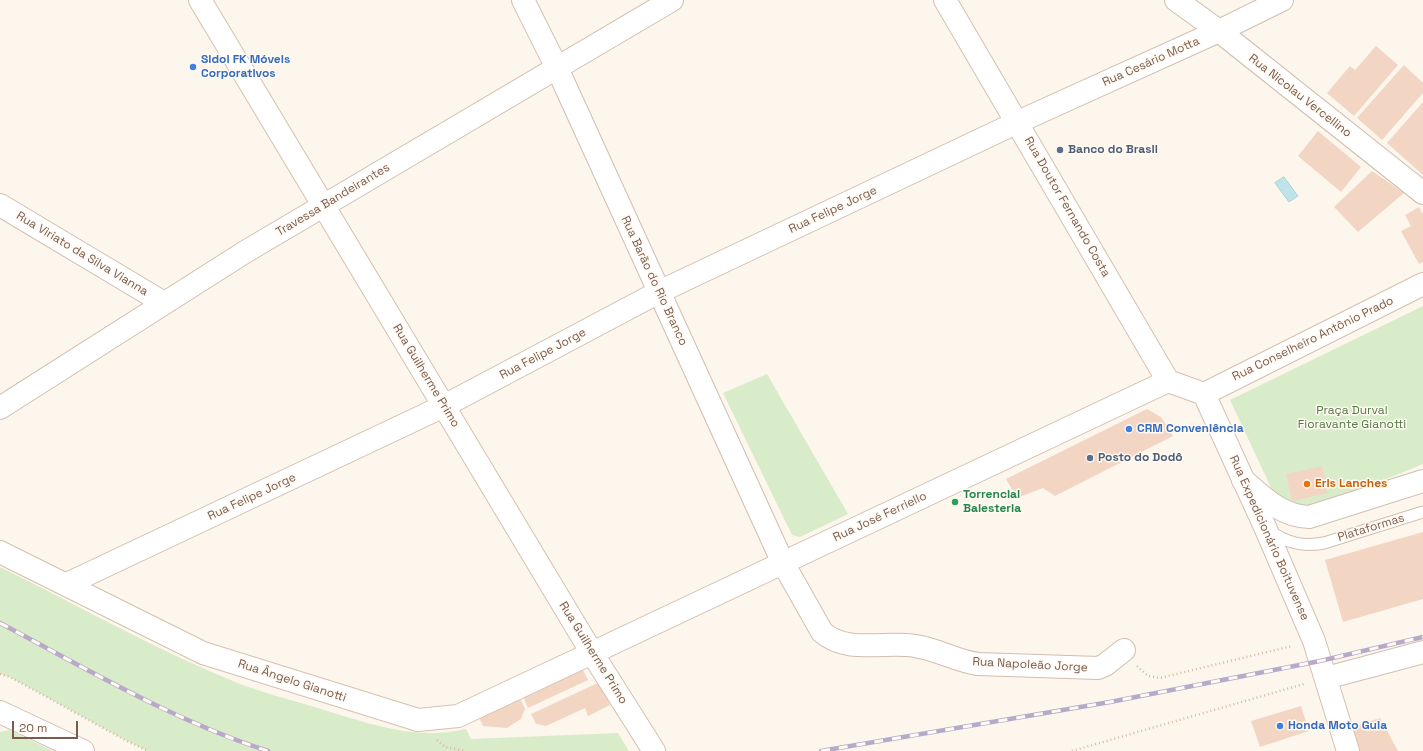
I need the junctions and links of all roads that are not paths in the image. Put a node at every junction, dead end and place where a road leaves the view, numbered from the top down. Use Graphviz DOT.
graph roads {
  1 [pos="200,0"];
  2 [pos="523,0"];
  3 [pos="672,0"];
  4 [pos="945,0"];
  5 [pos="1176,0"];
  6 [pos="1282,0"];
  7 [pos="1219,31"];
  8 [pos="557,68"];
  9 [pos="1018,122"];
  10 [pos="1423,193"];
  11 [pos="0,205"];
  12 [pos="323,206"];
  13 [pos="1423,284"];
  14 [pos="659,292"];
  15 [pos="164,303"];
  16 [pos="1168,381"];
  17 [pos="1204,394"];
  18 [pos="444,406"];
  19 [pos="0,408"];
  20 [pos="1243,480"];
  21 [pos="1423,482"];
  22 [pos="1423,512"];
  23 [pos="1265,527"];
  24 [pos="0,552"];
  25 [pos="783,563"];
  26 [pos="67,584"];
  27 [pos="1124,650"];
  28 [pos="1423,652"];
  29 [pos="592,653"];
  30 [pos="1323,670"];
  31 [pos="0,712"];
  32 [pos="83,751"];
  33 [pos="654,751"];
  34 [pos="1348,751"];
  1 -- 12 [label="street, Rua Guilherme Primo"];
  2 -- 8 [label="street, Rua Barão do Rio Branco"];
  3 -- 8 [label="street, Travessa Bandeirantes"];
  4 -- 9 [label="street, Rua Doutor Fernando Costa"];
  5 -- 7 [label="street, Rua Nicolau Vercellino"];
  6 -- 7 [label="street, Rua Cesário Motta"];
  7 -- 9 [label="street, Rua Cesário Motta"];
  7 -- 10 [label="street, Rua Nicolau Vercellino"];
  8 -- 12 [label="street, Travessa Bandeirantes"];
  8 -- 14 [label="street, Rua Barão do Rio Branco"];
  9 -- 14 [label="street, Rua Felipe Jorge"];
  9 -- 16 [label="street, Rua Doutor Fernando Costa"];
  11 -- 15 [label="street, Rua Viriato da Silva Vianna"];
  12 -- 15 [label="street, Travessa Bandeirantes"];
  12 -- 18 [label="street, Rua Guilherme Primo"];
  13 -- 17 [label="street, Rua Conselheiro Antônio Prado"];
  14 -- 18 [label="street, Rua Felipe Jorge"];
  14 -- 25 [label="street, Rua Barão do Rio Branco"];
  15 -- 19 [label="street, Travessa Bandeirantes"];
  16 -- 17 [label="street"];
  16 -- 25 [label="street, Rua José Ferriello"];
  17 -- 20 [label="street, Rua Expedicionário Boituvense"];
  18 -- 26 [label="street, Rua Felipe Jorge"];
  18 -- 29 [label="street, Rua Guilherme Primo"];
  20 -- 21 [label="street"];
  20 -- 23 [label="street, Rua Expedicionário Boituvense"];
  22 -- 23 [label="lane, Plataformas"];
  23 -- 30 [label="street, Rua Expedicionário Boituvense"];
  24 -- 26 [label="street, Rua Ângelo Gianotti"];
  25 -- 27 [label="street, Rua Napoleão Jorge"];
  25 -- 29 [label="street, Rua José Ferriello"];
  26 -- 29 [label="street, Rua Ângelo Gianotti"];
  28 -- 30 [label="street"];
  29 -- 33 [label="street, Rua Guilherme Primo"];
  30 -- 34 [label="street, Rua Expedicionário Boituvense"];
  31 -- 32 [label="street"];
}
